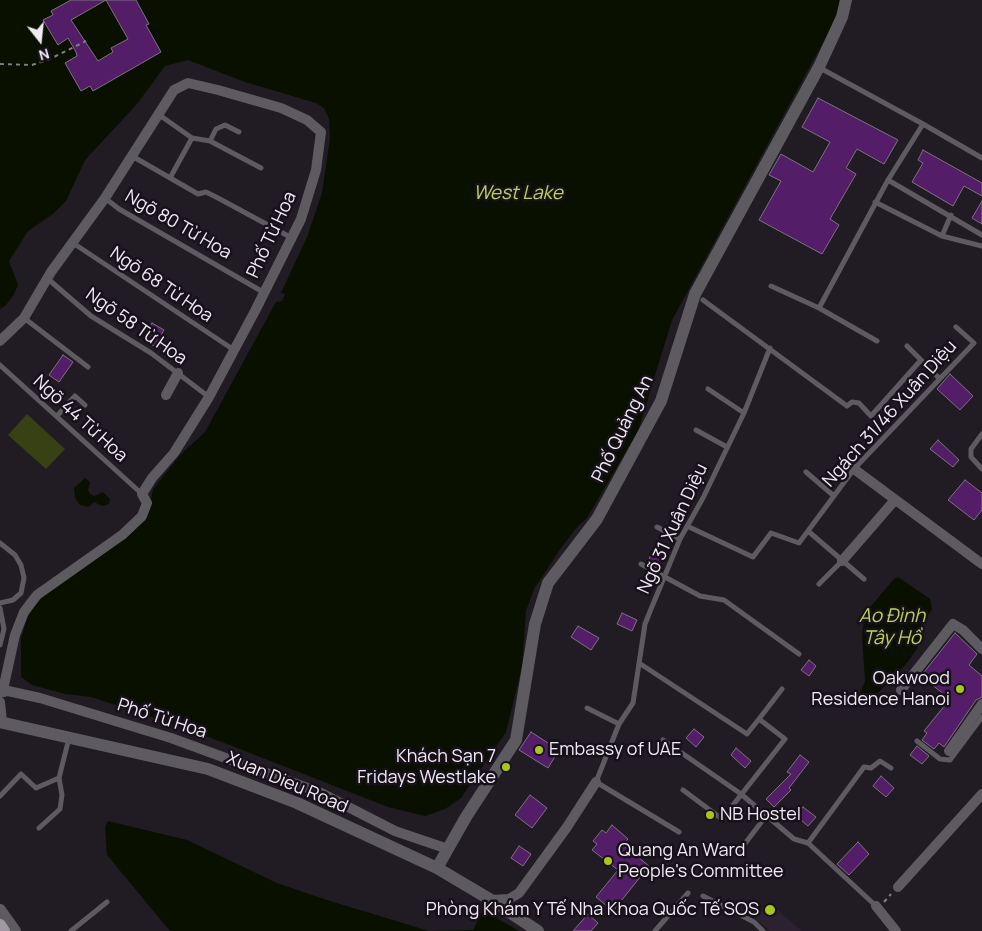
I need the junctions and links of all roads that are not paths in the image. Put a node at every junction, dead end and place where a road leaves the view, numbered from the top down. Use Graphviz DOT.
graph roads {
  1 [pos="846,0"];
  2 [pos="818,67"];
  3 [pos="158,114"];
  4 [pos="922,124"];
  5 [pos="239,132"];
  6 [pos="192,138"];
  7 [pos="210,141"];
  8 [pos="132,156"];
  9 [pos="982,158"];
  10 [pos="260,168"];
  11 [pos="170,178"];
  12 [pos="888,180"];
  13 [pos="105,198"];
  14 [pos="876,202"];
  15 [pos="952,215"];
  16 [pos="982,235"];
  17 [pos="942,236"];
  18 [pos="292,238"];
  19 [pos="73,243"];
  20 [pos="982,246"];
  21 [pos="48,279"];
  22 [pos="771,286"];
  23 [pos="263,292"];
  24 [pos="703,300"];
  25 [pos="819,308"];
  26 [pos="24,318"];
  27 [pos="956,327"];
  28 [pos="0,340"];
  29 [pos="877,341"];
  30 [pos="906,346"];
  31 [pos="770,348"];
  32 [pos="234,350"];
  33 [pos="921,360"];
  34 [pos="0,365"];
  35 [pos="88,367"];
  36 [pos="178,373"];
  37 [pos="939,378"];
  38 [pos="708,389"];
  39 [pos="166,396"];
  40 [pos="209,397"];
  41 [pos="85,405"];
  42 [pos="744,413"];
  43 [pos="57,416"];
  44 [pos="696,430"];
  45 [pos="982,434"];
  46 [pos="726,447"];
  47 [pos="854,469"];
  48 [pos="982,469"];
  49 [pos="806,472"];
  50 [pos="142,494"];
  51 [pos="834,496"];
  52 [pos="894,500"];
  53 [pos="688,526"];
  54 [pos="657,527"];
  55 [pos="808,531"];
  56 [pos="680,539"];
  57 [pos="0,543"];
  58 [pos="842,560"];
  59 [pos="641,564"];
  60 [pos="982,564"];
  61 [pos="665,577"];
  62 [pos="864,579"];
  63 [pos="819,584"];
  64 [pos="0,604"];
  65 [pos="0,608"];
  66 [pos="0,645"];
  67 [pos="982,649"];
  68 [pos="799,654"];
  69 [pos="639,663"];
  70 [pos="782,688"];
  71 [pos="901,690"];
  72 [pos="0,691"];
  73 [pos="0,702"];
  74 [pos="982,704"];
  75 [pos="587,708"];
  76 [pos="982,717"];
  77 [pos="759,719"];
  78 [pos="1,722"];
  79 [pos="619,724"];
  80 [pos="69,737"];
  81 [pos="663,740"];
  82 [pos="917,741"];
  83 [pos="949,751"];
  84 [pos="891,768"];
  85 [pos="59,778"];
  86 [pos="596,782"];
  87 [pos="683,790"];
  88 [pos="741,794"];
  89 [pos="982,794"];
  90 [pos="0,796"];
  91 [pos="766,816"];
  92 [pos="39,828"];
  93 [pos="678,832"];
  94 [pos="808,843"];
  95 [pos="448,849"];
  96 [pos="737,854"];
  97 [pos="437,868"];
  98 [pos="898,887"];
  99 [pos="688,893"];
  100 [pos="703,896"];
  101 [pos="491,900"];
  102 [pos="107,902"];
  103 [pos="877,907"];
  104 [pos="0,910"];
  105 [pos="0,925"];
  106 [pos="4,931"];
  107 [pos="15,931"];
  108 [pos="72,931"];
  109 [pos="538,931"];
  110 [pos="656,931"];
  111 [pos="763,931"];
  112 [pos="896,931"];
  1 -- 2 [label="street, Phố Quảng An"];
  2 -- 4 [label="lane"];
  2 -- 95 [label="street, Phố Quảng An"];
  3 -- 6 [label="lane"];
  3 -- 8 [label="street, Phố Từ Hoa"];
  3 -- 18 [label="street, Phố Từ Hoa"];
  4 -- 9 [label="lane"];
  4 -- 12 [label="lane"];
  5 -- 7 [label="lane"];
  6 -- 7 [label="lane"];
  6 -- 11 [label="lane"];
  7 -- 10 [label="lane"];
  8 -- 11 [label="lane"];
  8 -- 13 [label="street, Phố Từ Hoa"];
  11 -- 18 [label="lane"];
  12 -- 14 [label="lane"];
  12 -- 15 [label="lane"];
  13 -- 19 [label="street, Phố Từ Hoa"];
  13 -- 23 [label="lane, Ngõ 80 Từ Hoa"];
  14 -- 17 [label="lane"];
  14 -- 25 [label="lane"];
  15 -- 16 [label="lane"];
  15 -- 17 [label="lane"];
  17 -- 20 [label="lane"];
  18 -- 23 [label="street, Phố Từ Hoa"];
  19 -- 21 [label="street, Phố Từ Hoa"];
  19 -- 32 [label="lane, Ngõ 68 Từ Hoa"];
  21 -- 26 [label="street, Phố Từ Hoa"];
  21 -- 36 [label="lane, Ngõ 58 Từ Hoa"];
  22 -- 25 [label="lane"];
  23 -- 32 [label="street, Phố Từ Hoa"];
  24 -- 31 [label="lane"];
  25 -- 29 [label="lane"];
  26 -- 28 [label="street, Phố Từ Hoa"];
  26 -- 35 [label="lane"];
  27 -- 37 [label="lane, Ngách 31/46 Xuân Diệu"];
  30 -- 33 [label="lane"];
  31 -- 33 [label="lane"];
  31 -- 42 [label="lane, Ngõ 31 Xuân Diệu"];
  32 -- 40 [label="street, Phố Từ Hoa"];
  33 -- 37 [label="lane"];
  34 -- 43 [label="lane, Ngõ 44 Từ Hoa"];
  36 -- 39 [label="street"];
  36 -- 40 [label="lane, Ngõ 58 Từ Hoa"];
  37 -- 47 [label="lane, Ngách 31/46 Xuân Diệu"];
  38 -- 42 [label="lane"];
  40 -- 50 [label="street, Phố Từ Hoa"];
  41 -- 43 [label="lane"];
  42 -- 46 [label="lane, Ngõ 31 Xuân Diệu"];
  43 -- 50 [label="lane, Ngõ 44 Từ Hoa"];
  44 -- 46 [label="lane"];
  45 -- 48 [label="lane"];
  46 -- 53 [label="lane, Ngõ 31 Xuân Diệu"];
  47 -- 51 [label="lane, Ngách 31/46 Xuân Diệu"];
  47 -- 52 [label="street"];
  49 -- 51 [label="lane"];
  50 -- 72 [label="street, Phố Từ Hoa"];
  51 -- 55 [label="lane, Ngách 31/46 Xuân Diệu"];
  52 -- 58 [label="street"];
  52 -- 60 [label="street"];
  53 -- 55 [label="lane, Ngách 31/46 Xuân Diệu"];
  53 -- 56 [label="lane, Ngõ 31 Xuân Diệu"];
  54 -- 56 [label="lane"];
  55 -- 58 [label="lane"];
  56 -- 61 [label="lane, Ngõ 31 Xuân Diệu"];
  57 -- 64 [label="lane"];
  58 -- 62 [label="lane"];
  58 -- 63 [label="lane"];
  59 -- 61 [label="lane"];
  61 -- 68 [label="lane"];
  61 -- 69 [label="lane, Ngõ 31 Xuân Diệu"];
  65 -- 66 [label="lane"];
  67 -- 71 [label="street"];
  69 -- 77 [label="lane"];
  69 -- 79 [label="lane, Ngõ 31 Xuân Diệu"];
  70 -- 77 [label="lane"];
  72 -- 95 [label="street, Phố Từ Hoa"];
  73 -- 78 [label="street"];
  74 -- 83 [label="street"];
  75 -- 79 [label="lane"];
  76 -- 82 [label="lane"];
  77 -- 88 [label="lane"];
  78 -- 80 [label="street, Xuan Dieu Road"];
  79 -- 86 [label="lane, Ngõ 31 Xuân Diệu"];
  80 -- 85 [label="lane"];
  80 -- 97 [label="street, Xuan Dieu Road"];
  81 -- 88 [label="lane"];
  84 -- 94 [label="lane"];
  85 -- 90 [label="lane"];
  85 -- 92 [label="lane"];
  86 -- 93 [label="lane"];
  86 -- 101 [label="street"];
  87 -- 88 [label="lane"];
  88 -- 91 [label="lane"];
  89 -- 98 [label="street"];
  91 -- 94 [label="lane"];
  91 -- 96 [label="lane"];
  94 -- 103 [label="lane"];
  95 -- 97 [label="street, Phố Quảng An"];
  97 -- 101 [label="street, Xuan Dieu Road"];
  99 -- 110 [label="lane"];
  100 -- 111 [label="lane"];
  101 -- 109 [label="street, Xuan Dieu Road"];
  102 -- 108 [label="lane"];
  103 -- 112 [label="street"];
  104 -- 107 [label="street"];
  105 -- 106 [label="main road"];
}
